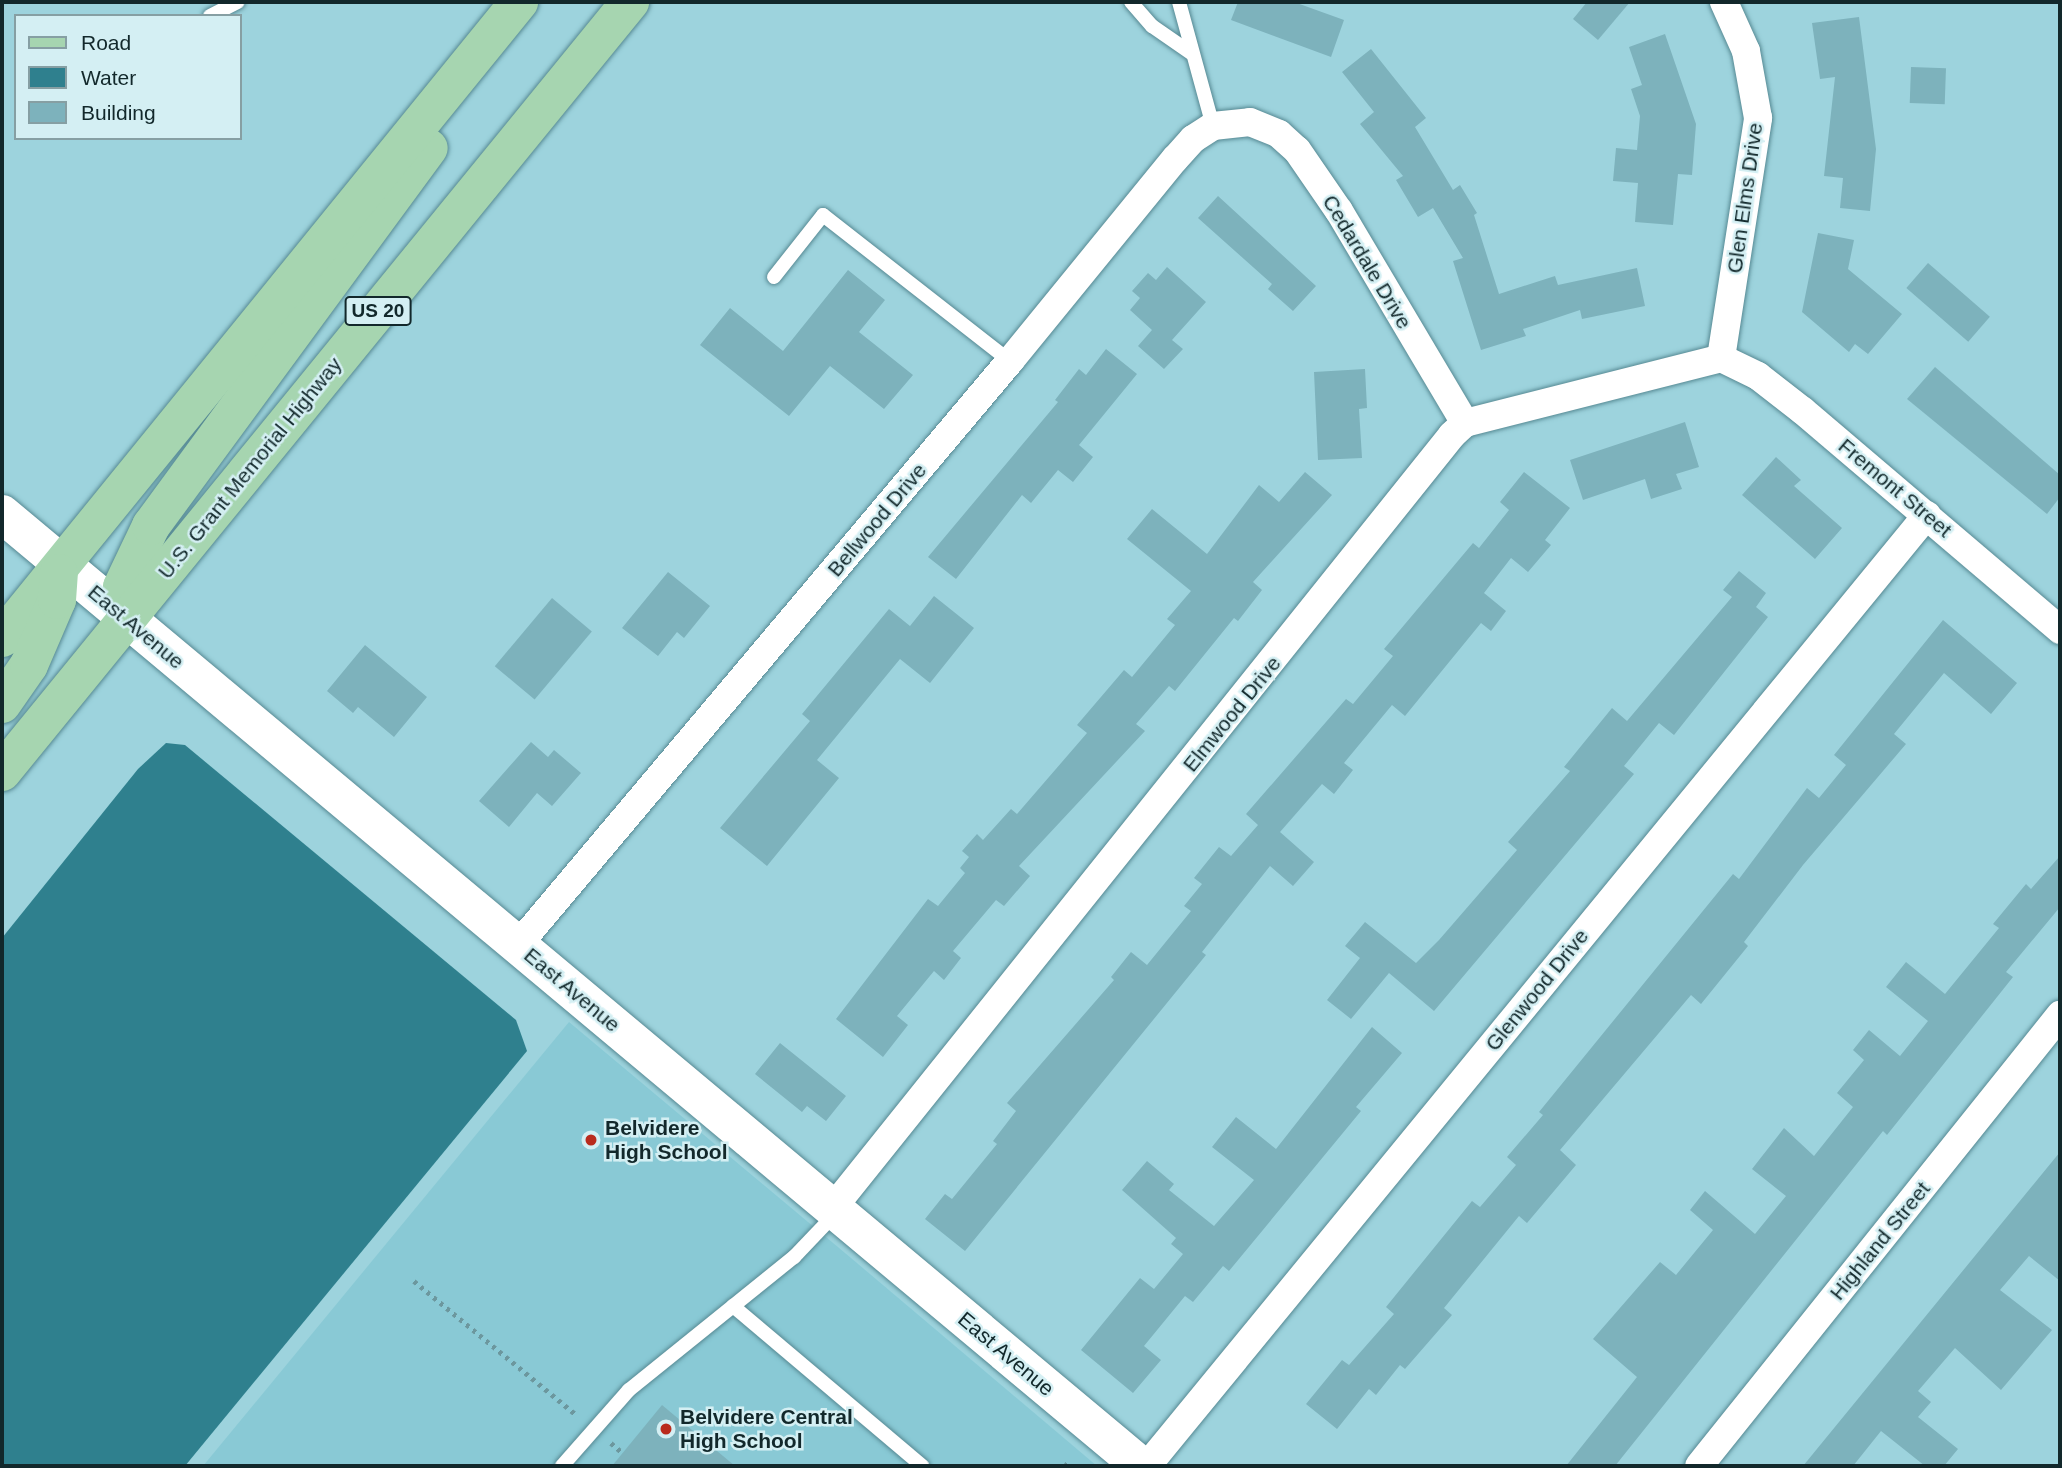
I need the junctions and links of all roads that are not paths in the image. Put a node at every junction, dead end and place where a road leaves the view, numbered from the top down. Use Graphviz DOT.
graph roads {
  1 [pos="238,2"];
  2 [pos="519,2"];
  3 [pos="528,2"];
  4 [pos="631,2"];
  5 [pos="1130,2"];
  6 [pos="1179,2"];
  7 [pos="1724,2"];
  8 [pos="214,14"];
  9 [pos="1191,53"];
  10 [pos="1213,126"];
  11 [pos="774,277"];
  12 [pos="1721,358"];
  13 [pos="1010,361"];
  14 [pos="1465,423"];
  15 [pos="2,514"];
  16 [pos="1927,515"];
  17 [pos="60,564"];
  18 [pos="126,620"];
  19 [pos="2060,629"];
  20 [pos="2,638"];
  21 [pos="2,704"];
  22 [pos="2,772"];
  23 [pos="518,945"];
  24 [pos="2060,1015"];
  25 [pos="834,1211"];
  26 [pos="733,1306"];
  27 [pos="562,1466"];
  28 [pos="922,1466"];
  29 [pos="1140,1466"];
  30 [pos="1147,1466"];
  31 [pos="1699,1466"];
  1 -- 8 [label="lane"];
  2 -- 17 [label="main road"];
  3 -- 18 [label="main road"];
  4 -- 18 [label="main road, U.S. Grant Memorial Highway / US 20"];
  5 -- 9 [label="lane"];
  6 -- 9 [label="lane"];
  7 -- 12 [label="street, Glen Elms Drive"];
  9 -- 10 [label="lane"];
  10 -- 13 [label="street, Bellwood Drive"];
  10 -- 14 [label="street, Cedardale Drive"];
  11 -- 13 [label="lane"];
  12 -- 14 [label="street"];
  12 -- 16 [label="street, Fremont Street"];
  13 -- 23 [label="street, Bellwood Drive"];
  14 -- 25 [label="street, Elmwood Drive"];
  15 -- 17 [label="street, East Avenue"];
  16 -- 19 [label="street, Fremont Street"];
  16 -- 30 [label="street, Glenwood Drive"];
  17 -- 18 [label="street, East Avenue"];
  17 -- 20 [label="main road"];
  17 -- 21 [label="main road"];
  18 -- 22 [label="main road, U.S. Grant Memorial Highway / US 20"];
  18 -- 23 [label="street, East Avenue"];
  23 -- 25 [label="street, East Avenue"];
  24 -- 31 [label="street, Highland Street"];
  25 -- 26 [label="lane"];
  25 -- 29 [label="street, East Avenue"];
  26 -- 27 [label="lane"];
  26 -- 28 [label="lane"];
}
